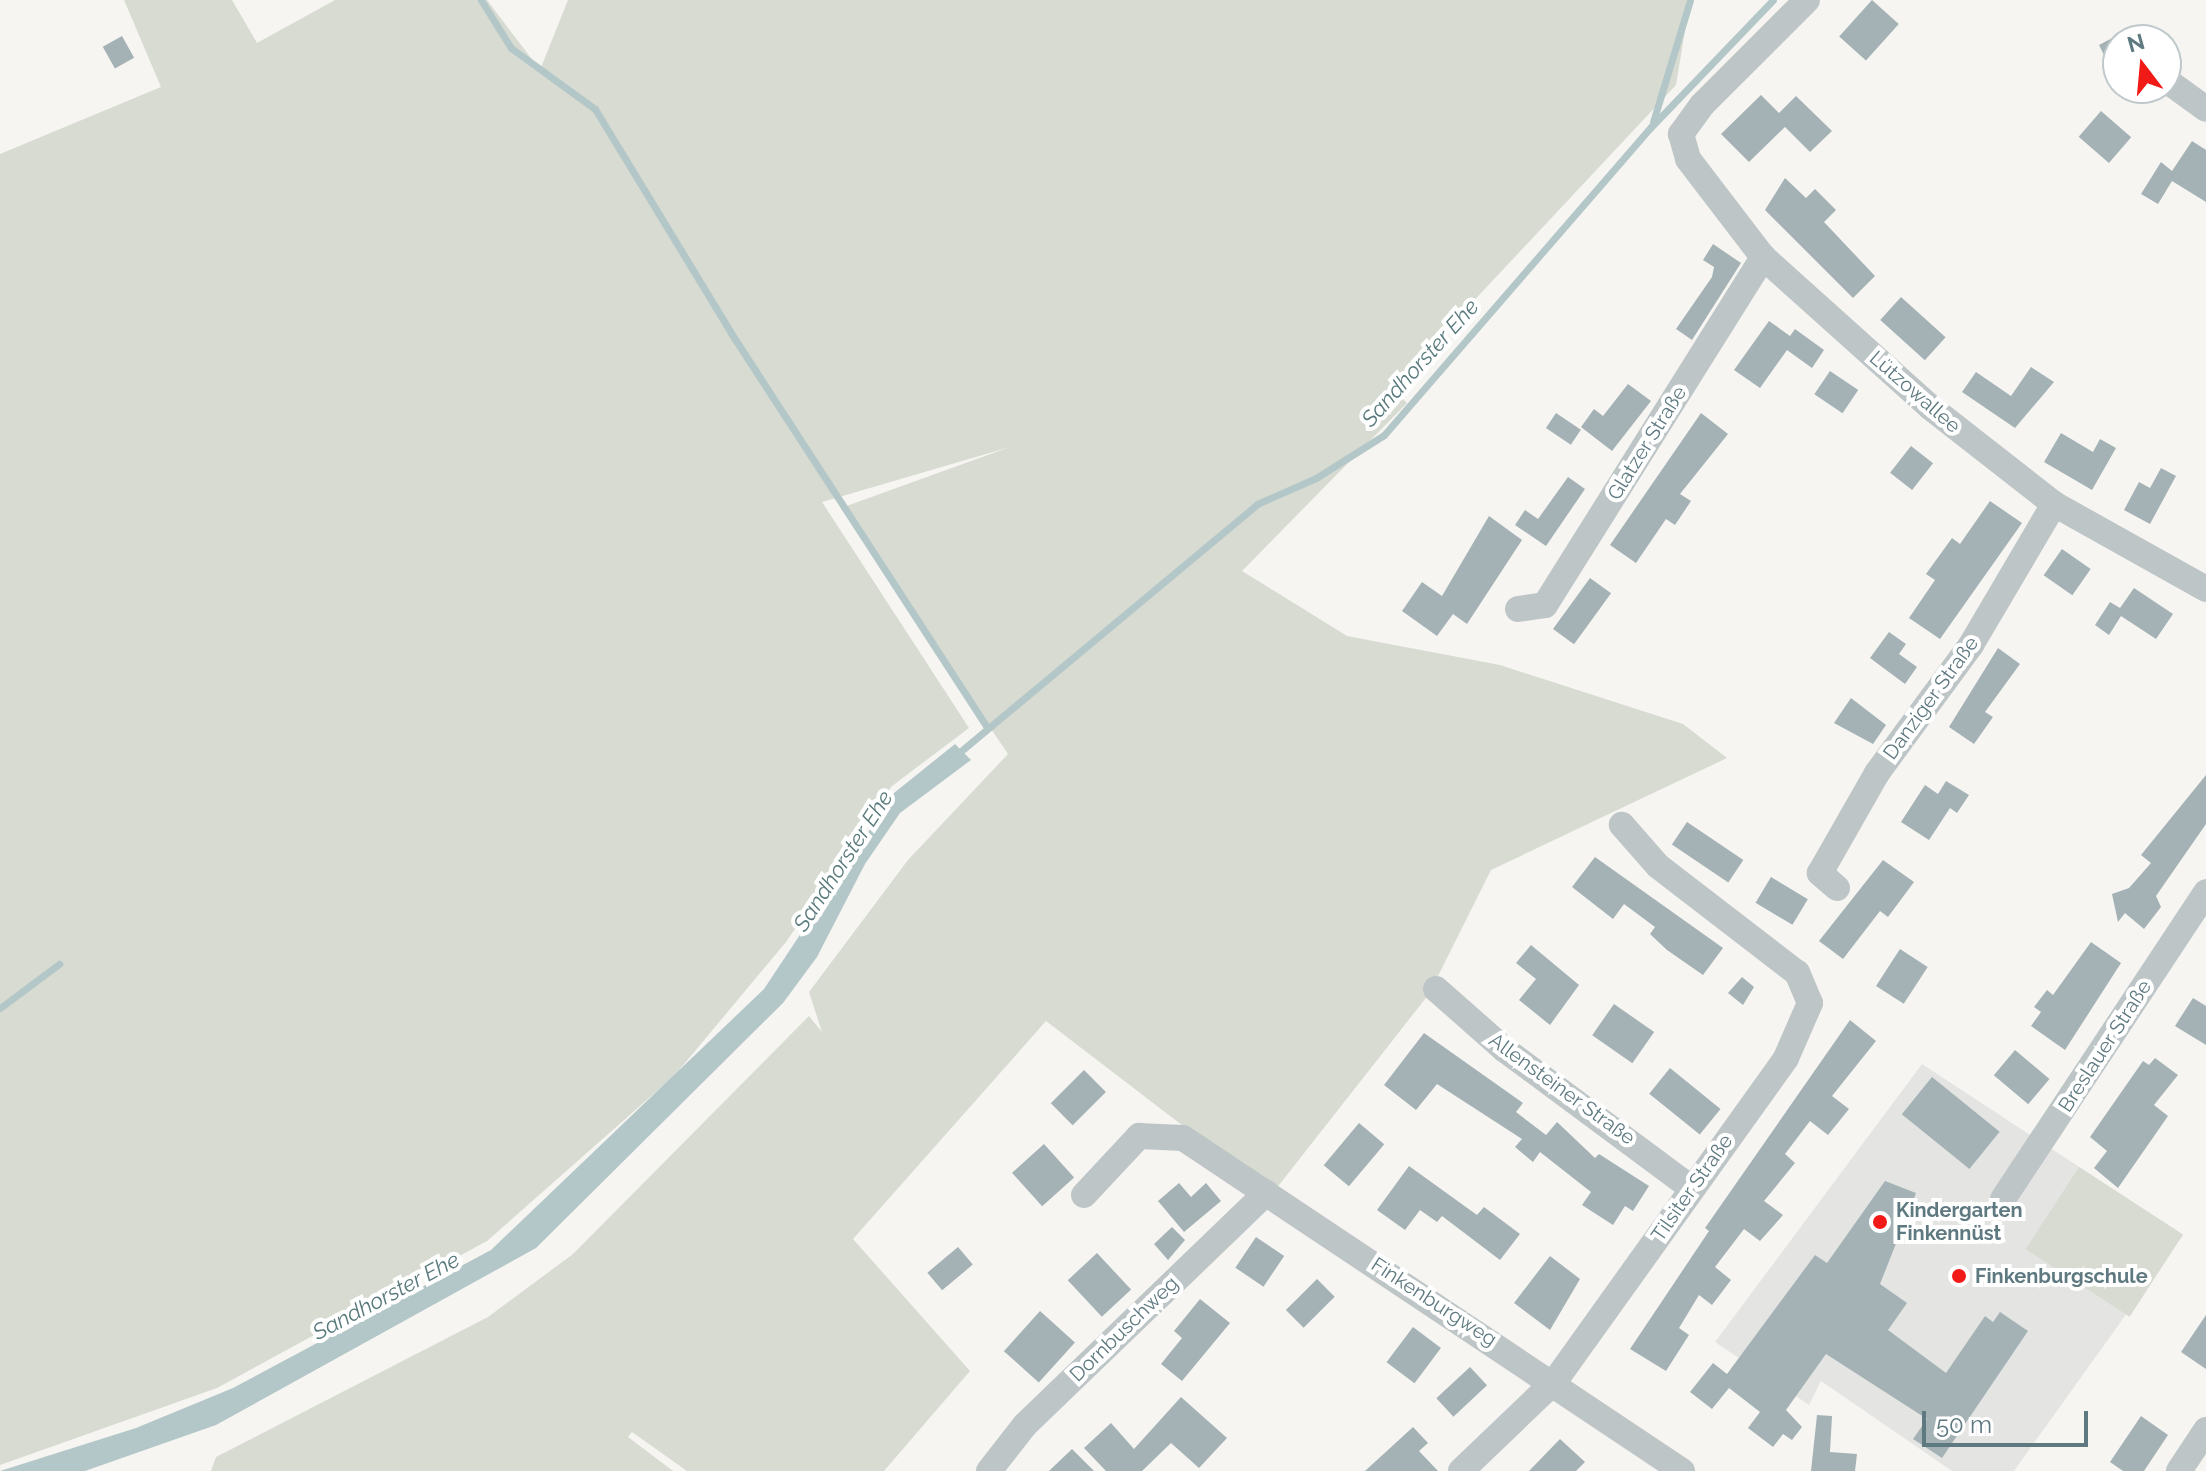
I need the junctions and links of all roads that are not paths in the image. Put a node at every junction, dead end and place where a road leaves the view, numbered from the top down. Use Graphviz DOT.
graph roads {
  1 [pos="1807,0"];
  2 [pos="2182,92"];
  3 [pos="2206,109"];
  4 [pos="1763,257"];
  5 [pos="2054,504"];
  6 [pos="2206,589"];
  7 [pos="1518,609"];
  8 [pos="1622,825"];
  9 [pos="1837,888"];
  10 [pos="2206,892"];
  11 [pos="1436,989"];
  12 [pos="1691,1188"];
  13 [pos="1266,1193"];
  14 [pos="1084,1195"];
  15 [pos="2003,1199"];
  16 [pos="1555,1381"];
  17 [pos="2206,1430"];
  18 [pos="989,1471"];
  19 [pos="1461,1471"];
  20 [pos="1682,1471"];
  21 [pos="2179,1471"];
  1 -- 4 [label="street, Lützowallee"];
  2 -- 3 [label="street"];
  4 -- 5 [label="street, Lützowallee"];
  4 -- 7 [label="street, Glatzer Straße"];
  5 -- 6 [label="street, Lützowallee"];
  5 -- 9 [label="street, Danziger Straße"];
  8 -- 12 [label="street, Tilsiter Straße"];
  10 -- 15 [label="street, Breslauer Straße"];
  11 -- 12 [label="street, Allensteiner Straße"];
  12 -- 16 [label="street, Tilsiter Straße"];
  13 -- 14 [label="street, Finkenburgweg"];
  13 -- 16 [label="street, Finkenburgweg"];
  13 -- 18 [label="street, Dornbuschweg"];
  16 -- 19 [label="street, Tilsiter Straße"];
  16 -- 20 [label="street, Finkenburgweg"];
  17 -- 21 [label="street"];
}
